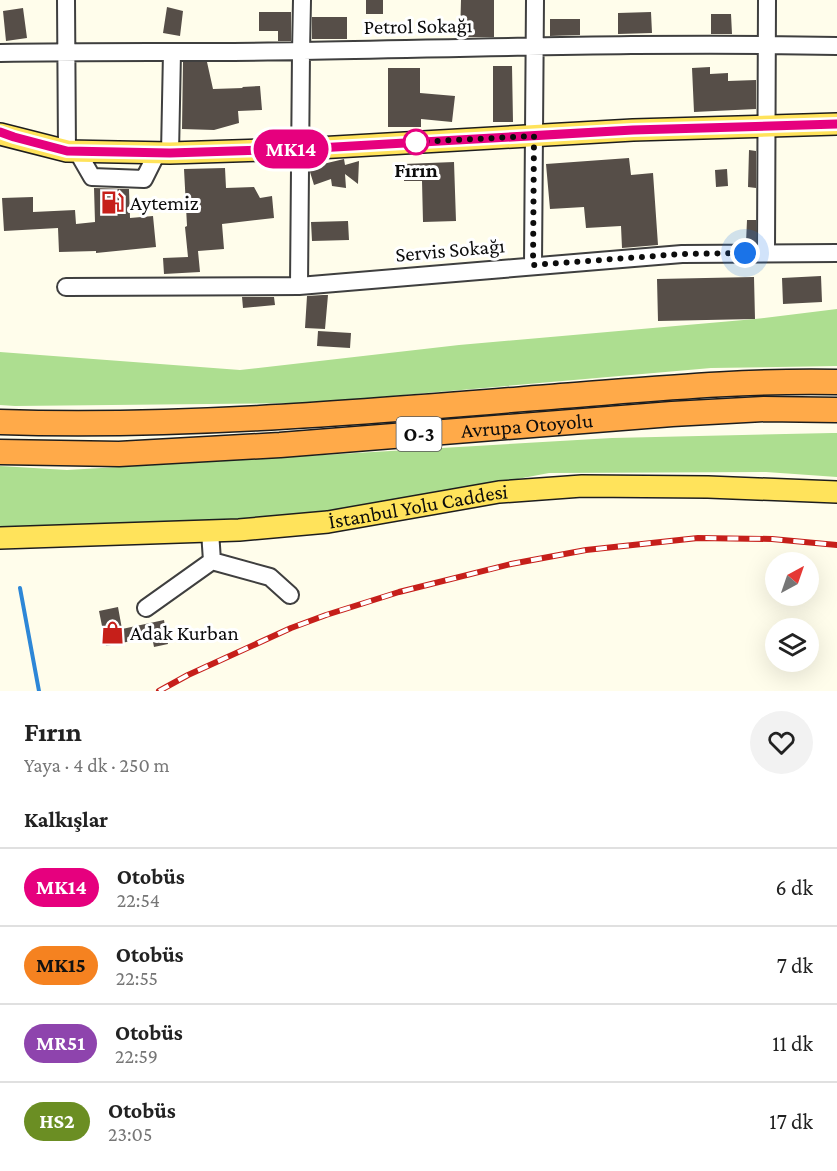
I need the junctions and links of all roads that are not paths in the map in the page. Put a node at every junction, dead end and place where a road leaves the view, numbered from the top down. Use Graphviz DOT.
graph roads {
  1 [pos="66,0"];
  2 [pos="302,0"];
  3 [pos="535,0"];
  4 [pos="767,0"];
  5 [pos="767,45"];
  6 [pos="535,46"];
  7 [pos="837,46"];
  8 [pos="301,51"];
  9 [pos="66,52"];
  10 [pos="172,52"];
  11 [pos="0,53"];
  12 [pos="837,124"];
  13 [pos="766,125"];
  14 [pos="5,134"];
  15 [pos="534,136"];
  16 [pos="300,149"];
  17 [pos="72,151"];
  18 [pos="164,153"];
  19 [pos="766,253"];
  20 [pos="837,253"];
  21 [pos="533,265"];
  22 [pos="299,286"];
  23 [pos="66,288"];
  24 [pos="837,382"];
  25 [pos="837,410"];
  26 [pos="0,422"];
  27 [pos="0,452"];
  28 [pos="837,492"];
  29 [pos="210,531"];
  30 [pos="0,538"];
  31 [pos="212,561"];
  32 [pos="290,595"];
  33 [pos="146,608"];
  1 -- 9 [label="street"];
  2 -- 8 [label="street"];
  3 -- 6 [label="street"];
  4 -- 5 [label="street"];
  5 -- 6 [label="street, Petrol Sokağı"];
  5 -- 7 [label="street, Petrol Sokağı"];
  5 -- 13 [label="street"];
  6 -- 8 [label="street, Petrol Sokağı"];
  6 -- 15 [label="street"];
  8 -- 10 [label="street, Petrol Sokağı"];
  8 -- 16 [label="street"];
  9 -- 10 [label="street, Petrol Sokağı"];
  9 -- 11 [label="street, Petrol Sokağı"];
  9 -- 17 [label="street"];
  10 -- 18 [label="street"];
  12 -- 13 [label="main road"];
  13 -- 15 [label="main road"];
  13 -- 19 [label="street"];
  14 -- 17 [label="main road"];
  15 -- 16 [label="main road"];
  15 -- 21 [label="street"];
  16 -- 18 [label="main road"];
  16 -- 22 [label="street"];
  17 -- 18 [label="main road"];
  19 -- 20 [label="street, Servis Sokağı"];
  19 -- 21 [label="street, Servis Sokağı"];
  21 -- 22 [label="street, Servis Sokağı"];
  22 -- 23 [label="street, Servis Sokağı"];
  24 -- 26 [label="highway, Avrupa Otoyolu / O-3"];
  25 -- 27 [label="highway, Avrupa Otoyolu / O-3"];
  28 -- 29 [label="main road, İstanbul Yolu Caddesi"];
  29 -- 30 [label="main road, İstanbul Yolu Caddesi"];
  29 -- 31 [label="street"];
  31 -- 32 [label="street"];
  31 -- 33 [label="street"];
}
